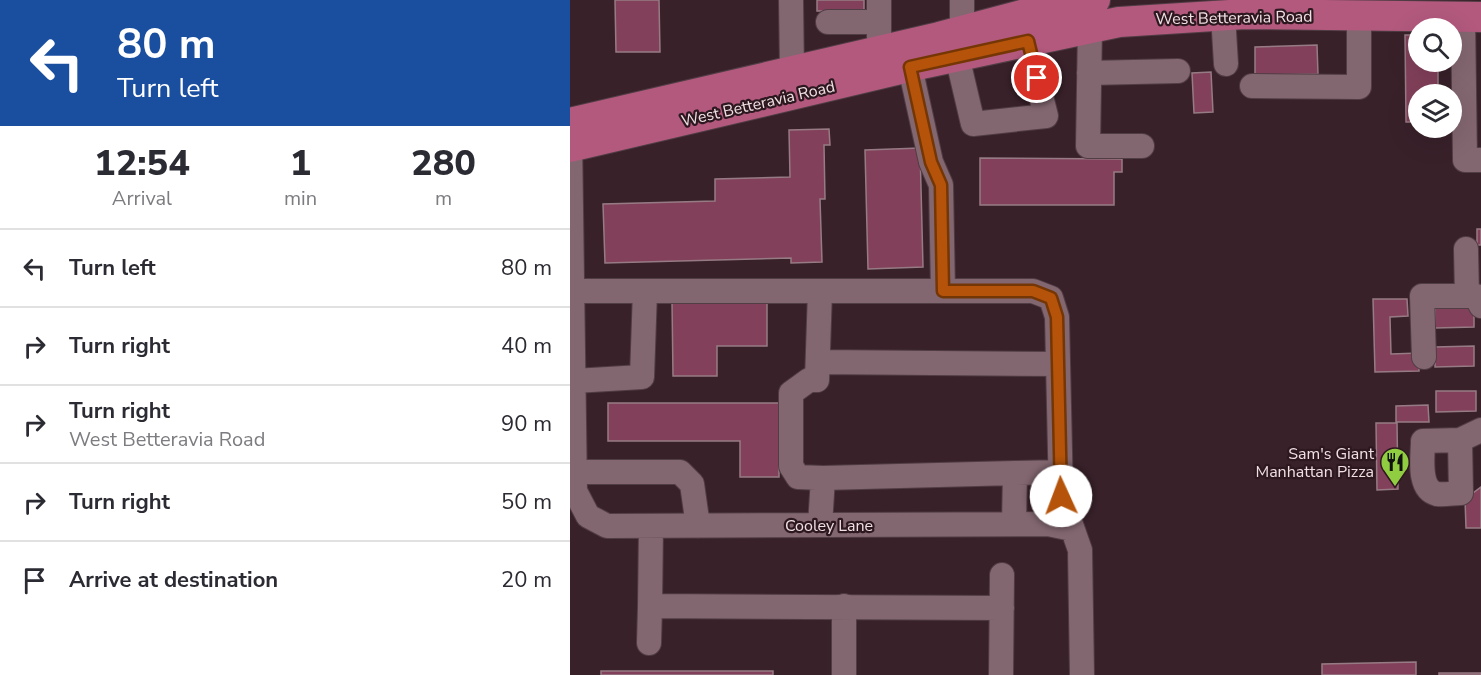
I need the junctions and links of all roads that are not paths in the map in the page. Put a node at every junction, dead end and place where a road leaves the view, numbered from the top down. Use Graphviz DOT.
graph roads {
  1 [pos="791,0"];
  2 [pos="962,0"];
  3 [pos="879,11"];
  4 [pos="1092,14"];
  5 [pos="1223,15"];
  6 [pos="1359,15"];
  7 [pos="1472,17"];
  8 [pos="1028,18"];
  9 [pos="828,22"];
  10 [pos="960,44"];
  11 [pos="879,51"];
  12 [pos="1226,64"];
  13 [pos="910,67"];
  14 [pos="792,72"];
  15 [pos="1178,72"];
  16 [pos="1089,73"];
  17 [pos="1252,86"];
  18 [pos="1473,99"];
  19 [pos="570,123"];
  20 [pos="570,138"];
  21 [pos="1142,146"];
  22 [pos="570,147"];
  23 [pos="1481,160"];
  24 [pos="1466,249"];
  25 [pos="571,258"];
  26 [pos="573,291"];
  27 [pos="645,291"];
  28 [pos="819,291"];
  29 [pos="943,291"];
  30 [pos="1474,301"];
  31 [pos="572,329"];
  32 [pos="1424,357"];
  33 [pos="1058,364"];
  34 [pos="818,371"];
  35 [pos="574,381"];
  36 [pos="575,472"];
  37 [pos="1060,472"];
  38 [pos="1015,473"];
  39 [pos="823,478"];
  40 [pos="1014,524"];
  41 [pos="820,525"];
  42 [pos="651,526"];
  43 [pos="698,526"];
  44 [pos="1072,529"];
  45 [pos="1002,575"];
  46 [pos="650,606"];
  47 [pos="844,606"];
  48 [pos="1002,608"];
  49 [pos="649,643"];
  50 [pos="844,675"];
  51 [pos="1001,675"];
  52 [pos="1082,675"];
  1 -- 14 [label="street"];
  2 -- 10 [label="street"];
  3 -- 9 [label="street"];
  3 -- 11 [label="street"];
  4 -- 5 [label="main road, West Betteravia Road"];
  4 -- 8 [label="main road, West Betteravia Road"];
  4 -- 16 [label="street"];
  5 -- 6 [label="main road, West Betteravia Road"];
  5 -- 12 [label="street"];
  6 -- 7 [label="main road, West Betteravia Road"];
  6 -- 17 [label="street"];
  7 -- 18 [label="street"];
  8 -- 10 [label="main road, West Betteravia Road"];
  8 -- 10 [label="street"];
  10 -- 11 [label="main road, West Betteravia Road"];
  10 -- 13 [label="main road, West Betteravia Road"];
  11 -- 14 [label="main road, West Betteravia Road"];
  13 -- 22 [label="main road, West Betteravia Road"];
  13 -- 29 [label="street"];
  14 -- 19 [label="main road, West Betteravia Road"];
  15 -- 16 [label="street"];
  16 -- 21 [label="street"];
  18 -- 23 [label="street"];
  20 -- 22 [label="street"];
  22 -- 25 [label="street"];
  24 -- 30 [label="street"];
  25 -- 26 [label="street"];
  26 -- 27 [label="street"];
  26 -- 31 [label="street"];
  27 -- 28 [label="street"];
  27 -- 35 [label="street"];
  28 -- 29 [label="street"];
  28 -- 34 [label="street"];
  29 -- 33 [label="street"];
  30 -- 32 [label="street"];
  31 -- 35 [label="street"];
  33 -- 34 [label="street"];
  33 -- 37 [label="street"];
  34 -- 39 [label="street"];
  35 -- 36 [label="street"];
  36 -- 42 [label="street, Cooley Lane"];
  36 -- 43 [label="street"];
  37 -- 38 [label="street"];
  37 -- 44 [label="street"];
  38 -- 39 [label="street"];
  38 -- 40 [label="street"];
  39 -- 41 [label="street"];
  40 -- 41 [label="street, Cooley Lane"];
  40 -- 44 [label="street, Cooley Lane"];
  41 -- 43 [label="street, Cooley Lane"];
  42 -- 43 [label="street, Cooley Lane"];
  42 -- 46 [label="street"];
  44 -- 52 [label="street"];
  45 -- 48 [label="street"];
  46 -- 47 [label="street"];
  46 -- 49 [label="street"];
  47 -- 48 [label="street"];
  47 -- 50 [label="street"];
  48 -- 51 [label="street"];
}
